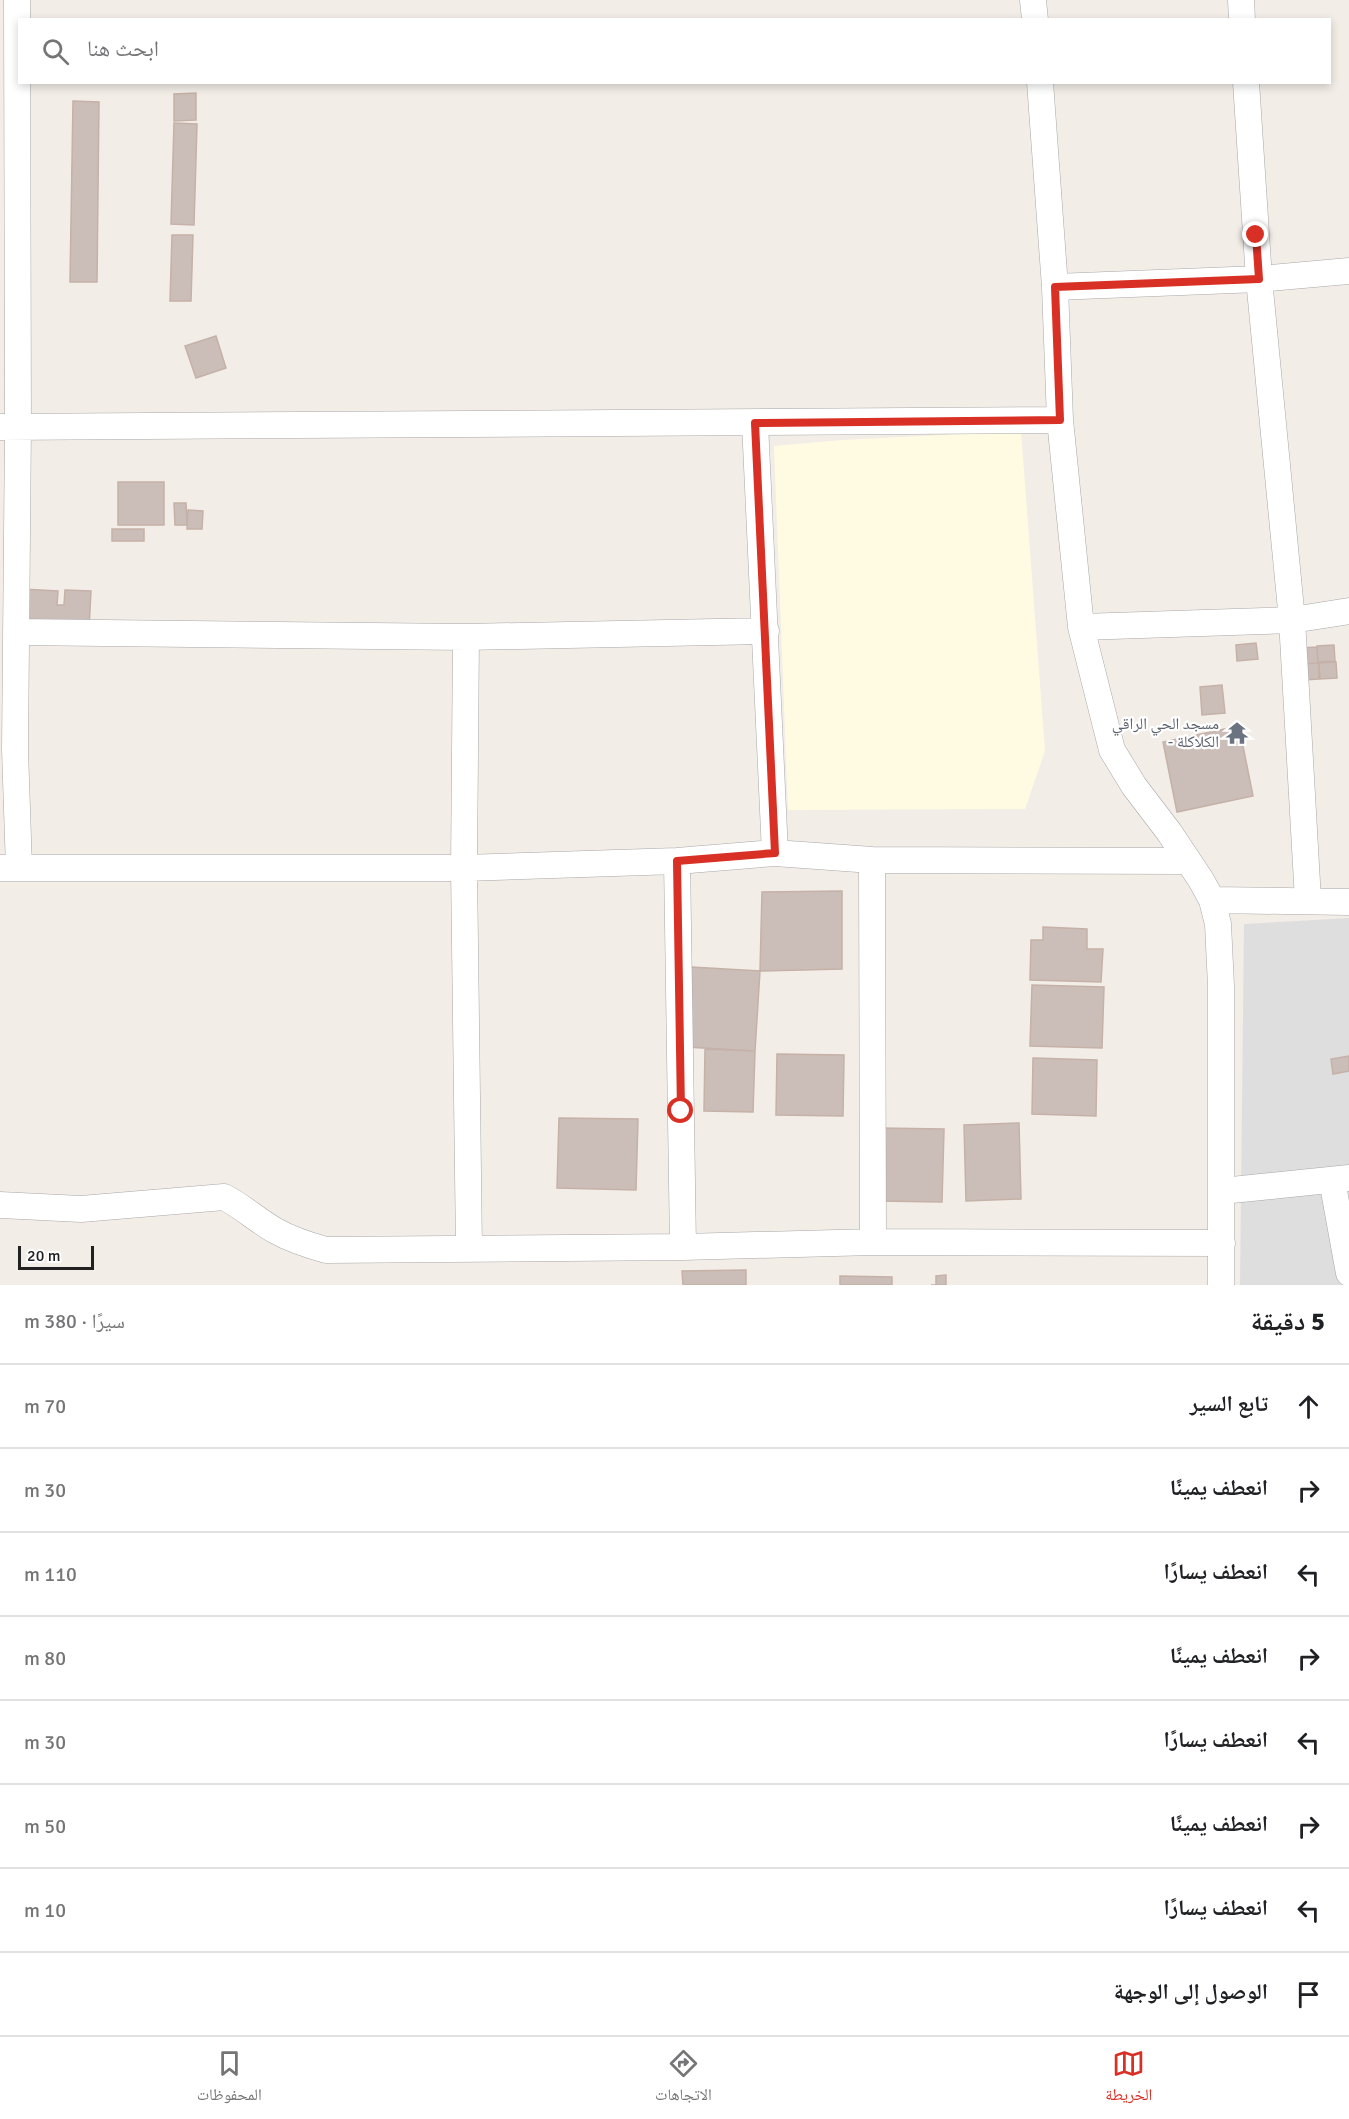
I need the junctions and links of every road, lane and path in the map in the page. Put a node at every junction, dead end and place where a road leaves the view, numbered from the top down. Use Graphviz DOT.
graph roads {
  1 [pos="16,0"];
  2 [pos="1033,0"];
  3 [pos="1241,0"];
  4 [pos="1035,18"];
  5 [pos="1242,18"];
  6 [pos="1040,84"];
  7 [pos="1246,84"];
  8 [pos="1349,271"];
  9 [pos="1259,279"];
  10 [pos="1055,287"];
  11 [pos="1060,420"];
  12 [pos="755,423"];
  13 [pos="9,427"];
  14 [pos="1349,611"];
  15 [pos="1292,620"];
  16 [pos="1081,627"];
  17 [pos="16,632"];
  18 [pos="765,632"];
  19 [pos="466,637"];
  20 [pos="8,750"];
  21 [pos="775,853"];
  22 [pos="872,860"];
  23 [pos="677,861"];
  24 [pos="1188,861"];
  25 [pos="9,868"];
  26 [pos="464,868"];
  27 [pos="1212,900"];
  28 [pos="1308,900"];
  29 [pos="1349,902"];
  30 [pos="1341,1179"];
  31 [pos="1222,1191"];
  32 [pos="0,1205"];
  33 [pos="873,1242"];
  34 [pos="1222,1244"];
  35 [pos="683,1247"];
  36 [pos="469,1249"];
  37 [pos="1349,1273"];
  38 [pos="1221,1285"];
  1 -- 13 [label="street"];
  2 -- 4 [label="street"];
  3 -- 5 [label="street"];
  6 -- 10 [label="street"];
  7 -- 9 [label="street"];
  8 -- 9 [label="street"];
  9 -- 10 [label="street"];
  9 -- 15 [label="street"];
  10 -- 11 [label="street"];
  11 -- 12 [label="street"];
  11 -- 16 [label="street"];
  12 -- 13 [label="street"];
  12 -- 18 [label="street"];
  13 -- 17 [label="street"];
  14 -- 15 [label="street"];
  15 -- 16 [label="street"];
  15 -- 28 [label="street"];
  16 -- 24 [label="street"];
  17 -- 19 [label="street"];
  17 -- 20 [label="street"];
  18 -- 19 [label="street"];
  18 -- 21 [label="street"];
  19 -- 26 [label="street"];
  20 -- 25 [label="street"];
  21 -- 22 [label="street"];
  21 -- 23 [label="street"];
  22 -- 24 [label="street"];
  22 -- 33 [label="street"];
  23 -- 26 [label="street"];
  23 -- 35 [label="street"];
  24 -- 27 [label="street"];
  25 -- 26 [label="street"];
  26 -- 36 [label="street"];
  27 -- 28 [label="street"];
  27 -- 31 [label="street"];
  28 -- 29 [label="street"];
  30 -- 31 [label="street"];
  30 -- 37 [label="street"];
  31 -- 34 [label="street"];
  32 -- 36 [label="street"];
  33 -- 34 [label="street"];
  33 -- 35 [label="street"];
  34 -- 38 [label="street"];
  35 -- 36 [label="street"];
}
